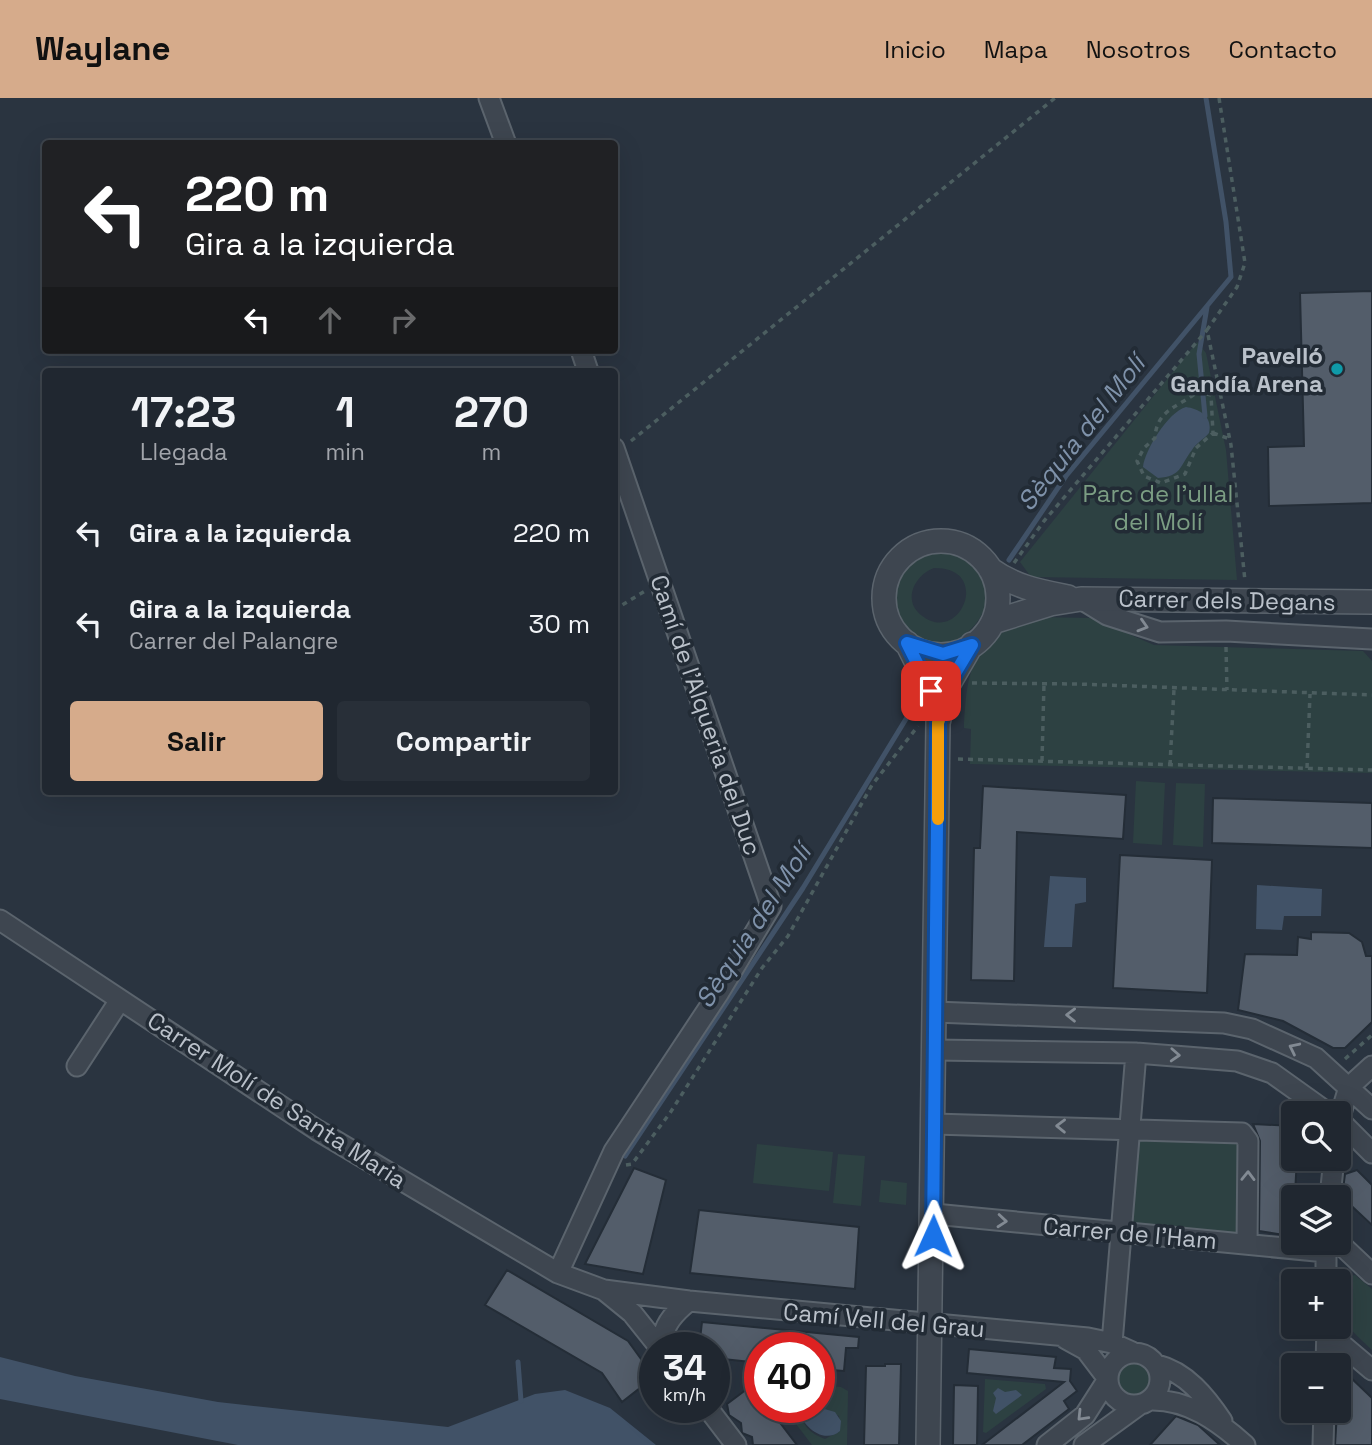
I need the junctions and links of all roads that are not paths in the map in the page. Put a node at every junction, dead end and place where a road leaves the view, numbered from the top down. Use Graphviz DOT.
graph roads {
  1 [pos="489,98"];
  2 [pos="505,140"];
  3 [pos="618,459"];
  4 [pos="997,574"];
  5 [pos="1081,599"];
  6 [pos="1372,602"];
  7 [pos="996,621"];
  8 [pos="1371,637"];
  9 [pos="907,643"];
  10 [pos="972,645"];
  11 [pos="937,717"];
  12 [pos="0,920"];
  13 [pos="120,1000"];
  14 [pos="935,1012"];
  15 [pos="935,1050"];
  16 [pos="1136,1054"];
  17 [pos="76,1066"];
  18 [pos="1372,1066"];
  19 [pos="1349,1087"];
  20 [pos="1311,1101"];
  21 [pos="1345,1101"];
  22 [pos="1372,1109"];
  23 [pos="934,1125"];
  24 [pos="1129,1127"];
  25 [pos="1351,1132"];
  26 [pos="1372,1153"];
  27 [pos="934,1214"];
  28 [pos="1122,1232"];
  29 [pos="1247,1244"];
  30 [pos="1281,1245"];
  31 [pos="1344,1255"];
  32 [pos="558,1273"];
  33 [pos="1372,1274"];
  34 [pos="604,1290"];
  35 [pos="696,1302"];
  36 [pos="932,1324"];
  37 [pos="649,1332"];
  38 [pos="665,1332"];
  39 [pos="1066,1338"];
  40 [pos="1338,1339"];
  41 [pos="1112,1343"];
  42 [pos="1132,1352"];
  43 [pos="1157,1365"];
  44 [pos="1372,1370"];
  45 [pos="1108,1378"];
  46 [pos="1144,1403"];
  47 [pos="719,1423"];
  48 [pos="1324,1423"];
  49 [pos="1228,1431"];
  50 [pos="736,1445"];
  51 [pos="928,1445"];
  52 [pos="1047,1445"];
  53 [pos="1084,1445"];
  54 [pos="1245,1445"];
  55 [pos="1323,1445"];
  1 -- 2 [label="street"];
  3 -- 32 [label="street, Camí de l'Alqueria del Duc"];
  4 -- 5 [label="street, Carrer dels Degans"];
  4 -- 7 [label="street"];
  4 -- 9 [label="street"];
  5 -- 6 [label="street, Carrer dels Degans"];
  5 -- 7 [label="street, Carrer dels Degans"];
  5 -- 8 [label="street, one-way"];
  7 -- 10 [label="street"];
  9 -- 10 [label="street"];
  9 -- 11 [label="street"];
  10 -- 11 [label="street"];
  11 -- 14 [label="street"];
  12 -- 13 [label="street, Carrer Molí de Santa Maria"];
  13 -- 17 [label="street"];
  13 -- 32 [label="street, Carrer Molí de Santa Maria"];
  14 -- 15 [label="street"];
  19 -- 14 [label="street, one-way"];
  15 -- 16 [label="street"];
  15 -- 23 [label="street"];
  16 -- 20 [label="street, one-way"];
  16 -- 24 [label="street"];
  18 -- 19 [label="street"];
  19 -- 21 [label="street"];
  19 -- 22 [label="street"];
  24 -- 23 [label="street, one-way"];
  23 -- 27 [label="street"];
  24 -- 28 [label="street"];
  29 -- 24 [label="street, one-way"];
  25 -- 26 [label="street"];
  27 -- 28 [label="street, Carrer de l'Ham, one-way"];
  27 -- 36 [label="street"];
  28 -- 29 [label="street, Carrer de l'Ham"];
  28 -- 41 [label="street"];
  29 -- 30 [label="street, Carrer de l'Ham"];
  31 -- 33 [label="street"];
  32 -- 34 [label="street, Carrer Molí de Santa Maria"];
  34 -- 35 [label="street, Camí Vell del Grau"];
  34 -- 37 [label="street"];
  35 -- 36 [label="street, Camí Vell del Grau"];
  35 -- 38 [label="street"];
  36 -- 39 [label="street, Camí Vell del Grau"];
  36 -- 51 [label="street"];
  39 -- 41 [label="street, Camí Vell del Grau"];
  39 -- 45 [label="street"];
  40 -- 44 [label="street"];
  41 -- 42 [label="street, Camí Vell del Grau"];
  42 -- 43 [label="street"];
  42 -- 45 [label="street"];
  43 -- 46 [label="street"];
  43 -- 49 [label="street"];
  45 -- 46 [label="street"];
  45 -- 52 [label="street, one-way"];
  46 -- 49 [label="street"];
  46 -- 53 [label="street"];
  47 -- 50 [label="street"];
  48 -- 55 [label="street"];
  49 -- 54 [label="street"];
}
